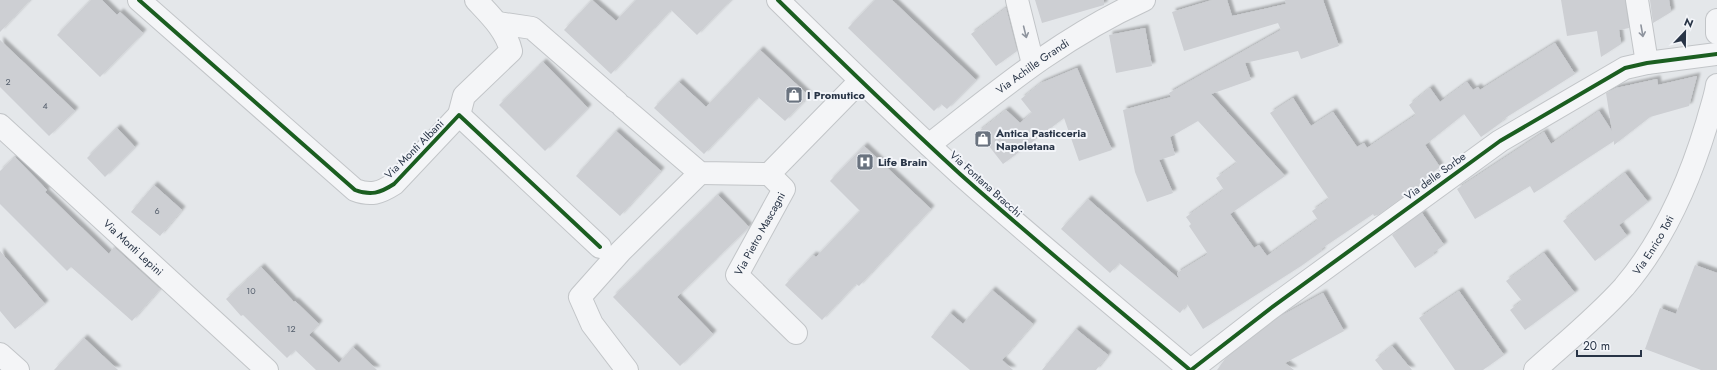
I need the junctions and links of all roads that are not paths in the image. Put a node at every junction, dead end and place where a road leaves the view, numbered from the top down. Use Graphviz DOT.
graph roads {
  1 [pos="140,0"];
  2 [pos="476,0"];
  3 [pos="1017,0"];
  4 [pos="1144,0"];
  5 [pos="1637,0"];
  6 [pos="783,1"];
  7 [pos="1717,20"];
  8 [pos="498,23"];
  9 [pos="1717,33"];
  10 [pos="1717,54"];
  11 [pos="1647,62"];
  12 [pos="1033,64"];
  13 [pos="860,81"];
  14 [pos="1717,85"];
  15 [pos="459,115"];
  16 [pos="0,124"];
  17 [pos="929,145"];
  18 [pos="700,173"];
  19 [pos="769,174"];
  20 [pos="600,247"];
  21 [pos="796,333"];
  22 [pos="0,354"];
  23 [pos="18,370"];
  24 [pos="267,370"];
  25 [pos="627,370"];
  26 [pos="1191,370"];
  27 [pos="1535,370"];
  1 -- 15 [label="street, Via Monti Albani"];
  2 -- 8 [label="street"];
  3 -- 12 [label="street, one-way"];
  4 -- 12 [label="street, Via Achille Grandi"];
  5 -- 11 [label="street, one-way"];
  6 -- 13 [label="street, Via Fontana Bracchi"];
  7 -- 9 [label="street"];
  8 -- 15 [label="street"];
  8 -- 18 [label="street"];
  10 -- 11 [label="street, Via delle Sorbe"];
  11 -- 26 [label="street, Via delle Sorbe"];
  12 -- 17 [label="street, Via Achille Grandi"];
  13 -- 17 [label="street, Via Fontana Bracchi"];
  13 -- 19 [label="street, Via Pietro Mascagni"];
  14 -- 27 [label="street, Via Enrico Toti"];
  15 -- 20 [label="street"];
  16 -- 24 [label="street, Via Monti Lepini"];
  17 -- 26 [label="street, Via Fontana Bracchi"];
  18 -- 19 [label="street"];
  18 -- 25 [label="street"];
  19 -- 21 [label="street, Via Pietro Mascagni"];
  22 -- 23 [label="street"];
}
